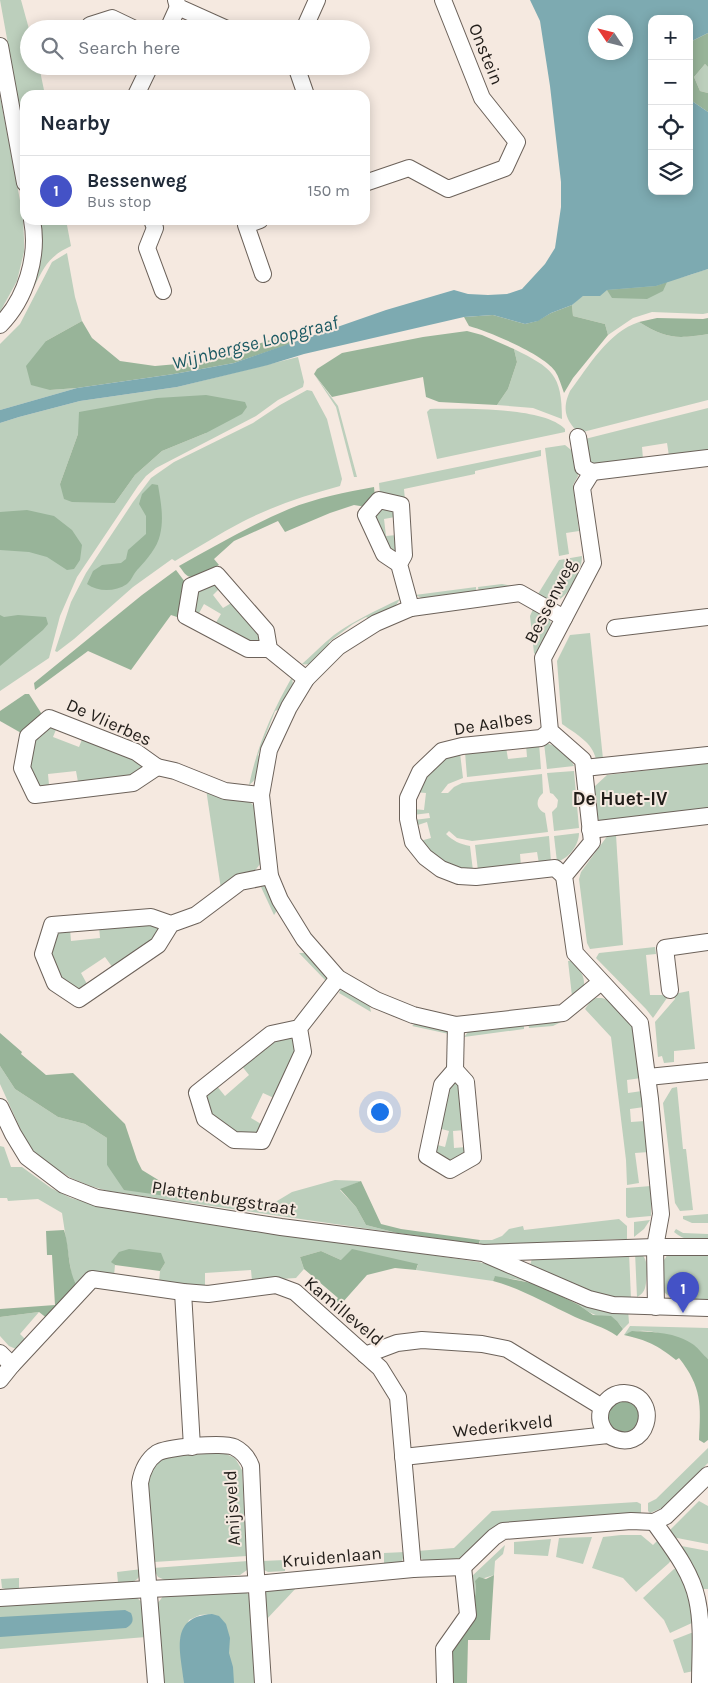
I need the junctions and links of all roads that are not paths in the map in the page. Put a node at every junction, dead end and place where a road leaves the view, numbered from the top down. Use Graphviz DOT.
graph roads {
  1 [pos="317,0"];
  2 [pos="443,0"];
  3 [pos="177,4"];
  4 [pos="171,20"];
  5 [pos="209,20"];
  6 [pos="308,20"];
  7 [pos="0,46"];
  8 [pos="146,75"];
  9 [pos="299,75"];
  10 [pos="138,90"];
  11 [pos="304,90"];
  12 [pos="20,156"];
  13 [pos="370,181"];
  14 [pos="32,225"];
  15 [pos="154,225"];
  16 [pos="246,225"];
  17 [pos="263,274"];
  18 [pos="163,291"];
  19 [pos="0,325"];
  20 [pos="578,437"];
  21 [pos="708,458"];
  22 [pos="592,472"];
  23 [pos="399,564"];
  24 [pos="411,608"];
  25 [pos="708,617"];
  26 [pos="564,618"];
  27 [pos="615,628"];
  28 [pos="269,649"];
  29 [pos="306,679"];
  30 [pos="550,731"];
  31 [pos="708,755"];
  32 [pos="157,768"];
  33 [pos="584,768"];
  34 [pos="261,795"];
  35 [pos="708,816"];
  36 [pos="590,830"];
  37 [pos="270,876"];
  38 [pos="564,876"];
  39 [pos="171,924"];
  40 [pos="708,942"];
  41 [pos="338,978"];
  42 [pos="601,982"];
  43 [pos="670,990"];
  44 [pos="456,1025"];
  45 [pos="299,1028"];
  46 [pos="455,1070"];
  47 [pos="708,1071"];
  48 [pos="648,1077"];
  49 [pos="0,1107"];
  50 [pos="655,1247"];
  51 [pos="708,1247"];
  52 [pos="483,1253"];
  53 [pos="182,1292"];
  54 [pos="656,1307"];
  55 [pos="708,1308"];
  56 [pos="0,1353"];
  57 [pos="365,1355"];
  58 [pos="12,1365"];
  59 [pos="0,1380"];
  60 [pos="602,1406"];
  61 [pos="608,1436"];
  62 [pos="192,1447"];
  63 [pos="403,1457"];
  64 [pos="708,1475"];
  65 [pos="654,1522"];
  66 [pos="463,1567"];
  67 [pos="412,1569"];
  68 [pos="256,1584"];
  69 [pos="149,1589"];
  70 [pos="0,1598"];
  71 [pos="156,1683"];
  72 [pos="263,1683"];
  73 [pos="445,1683"];
  74 [pos="700,1683"];
  1 -- 6 [label="street"];
  2 -- 13 [label="street, Onstein"];
  3 -- 4 [label="street"];
  3 -- 5 [label="street"];
  7 -- 12 [label="street"];
  8 -- 10 [label="street"];
  9 -- 11 [label="street"];
  14 -- 19 [label="street"];
  15 -- 18 [label="street"];
  16 -- 17 [label="street"];
  20 -- 22 [label="street"];
  21 -- 22 [label="street"];
  22 -- 26 [label="street, Bessenweg"];
  23 -- 24 [label="street"];
  24 -- 26 [label="street"];
  24 -- 29 [label="street"];
  25 -- 27 [label="street"];
  26 -- 30 [label="street, Bessenweg"];
  28 -- 28 [label="street"];
  28 -- 29 [label="street"];
  29 -- 34 [label="street"];
  30 -- 33 [label="street"];
  30 -- 38 [label="street, De Aalbes"];
  31 -- 33 [label="street"];
  32 -- 32 [label="street, De Vlierbes"];
  32 -- 34 [label="street, De Vlierbes"];
  33 -- 36 [label="street"];
  34 -- 37 [label="street"];
  35 -- 36 [label="street"];
  36 -- 38 [label="street"];
  37 -- 39 [label="street"];
  37 -- 41 [label="street"];
  38 -- 42 [label="street"];
  39 -- 39 [label="street"];
  40 -- 43 [label="street"];
  41 -- 44 [label="street"];
  41 -- 45 [label="street"];
  42 -- 44 [label="street"];
  42 -- 48 [label="street"];
  44 -- 46 [label="street"];
  45 -- 45 [label="street"];
  46 -- 46 [label="street"];
  47 -- 48 [label="street"];
  48 -- 50 [label="street"];
  49 -- 52 [label="street, Plattenburgstraat"];
  50 -- 51 [label="street, Plattenburgstraat"];
  50 -- 52 [label="street, Plattenburgstraat"];
  50 -- 54 [label="street"];
  52 -- 54 [label="street, Plattenburgstraat"];
  53 -- 57 [label="street, Kamilleveld"];
  53 -- 58 [label="street, Kamilleveld"];
  53 -- 62 [label="street"];
  54 -- 55 [label="street, Plattenburgstraat"];
  56 -- 58 [label="street"];
  57 -- 60 [label="street"];
  57 -- 63 [label="street, Kamilleveld"];
  58 -- 59 [label="street, Kamilleveld"];
  60 -- 61 [label="street"];
  60 -- 61 [label="street, Wederikveld"];
  61 -- 63 [label="street, Wederikveld"];
  62 -- 68 [label="street, Anijsveld"];
  62 -- 69 [label="street, Anijsveld"];
  63 -- 67 [label="street, Kamilleveld"];
  64 -- 65 [label="street"];
  65 -- 66 [label="street"];
  65 -- 74 [label="street"];
  66 -- 67 [label="street, Kruidenlaan"];
  66 -- 73 [label="street"];
  67 -- 68 [label="street, Kruidenlaan"];
  68 -- 69 [label="street, Kruidenlaan"];
  68 -- 72 [label="street, Anijsveld"];
  69 -- 70 [label="street, Kruidenlaan"];
  69 -- 71 [label="street, Anijsveld"];
}
